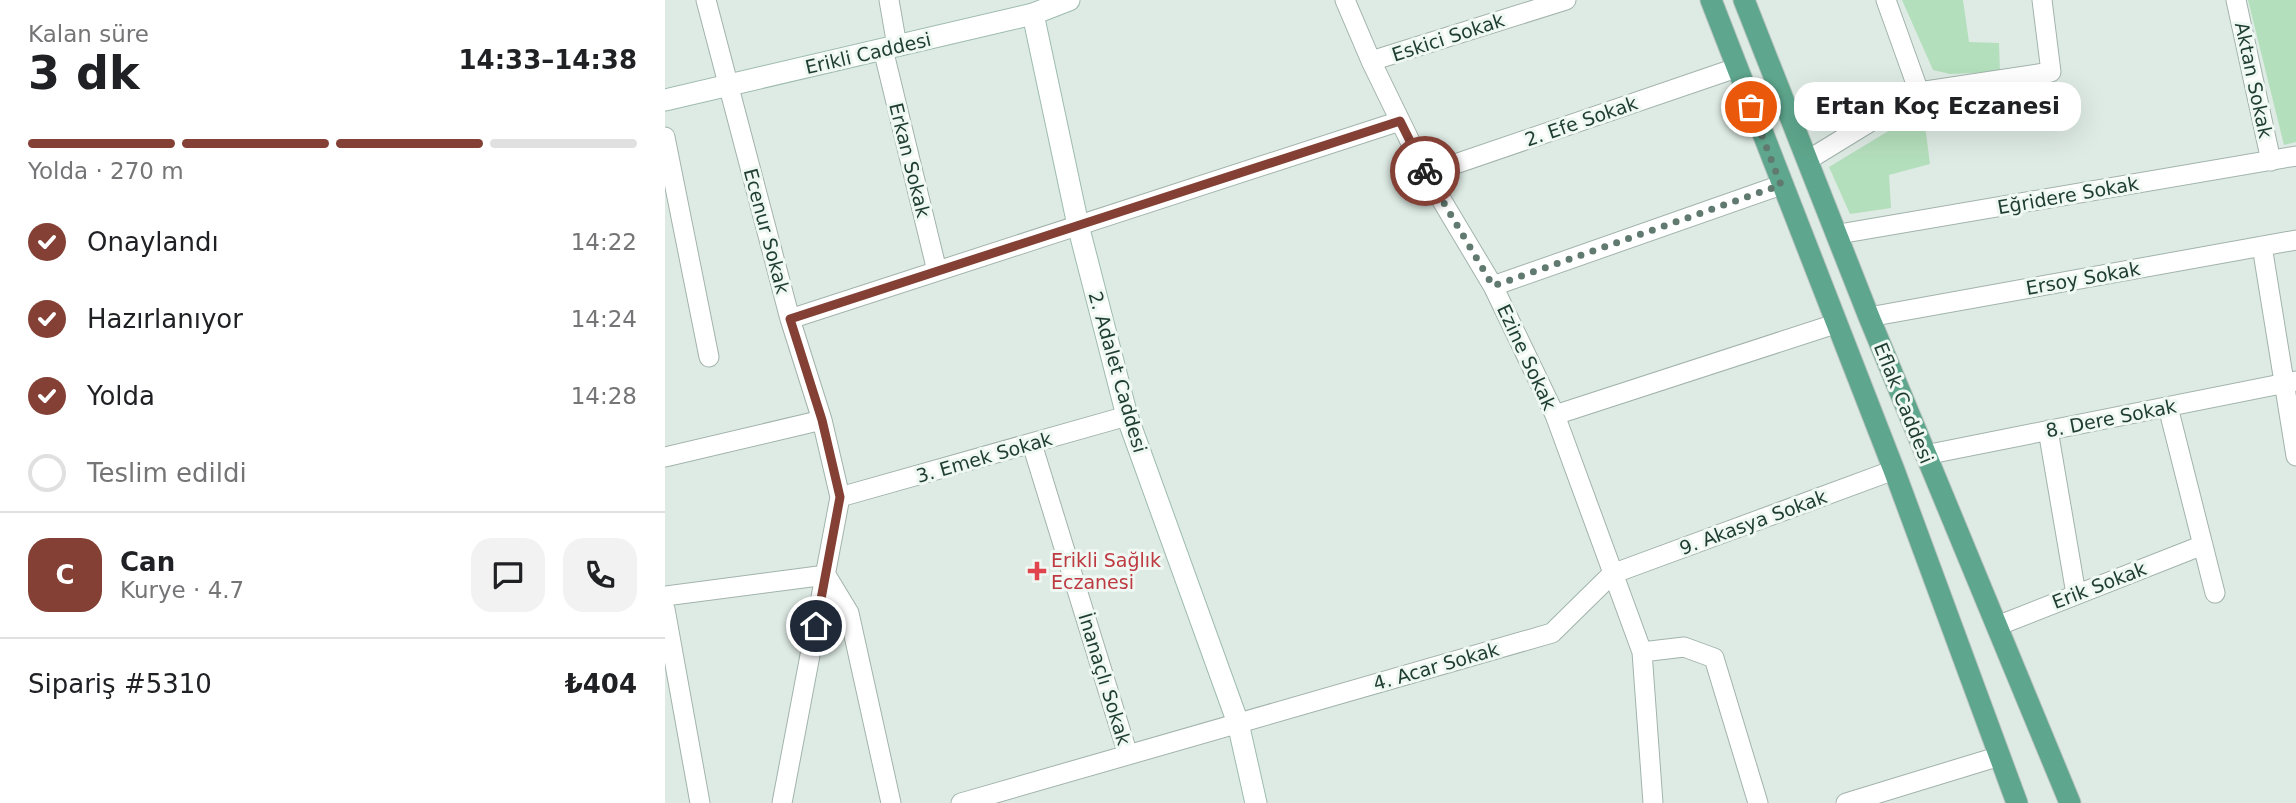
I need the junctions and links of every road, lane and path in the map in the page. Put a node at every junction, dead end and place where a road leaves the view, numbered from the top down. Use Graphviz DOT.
graph roads {
  1 [pos="706,0"];
  2 [pos="889,0"];
  3 [pos="1069,0"];
  4 [pos="1345,0"];
  5 [pos="1566,0"];
  6 [pos="1711,0"];
  7 [pos="1744,0"];
  8 [pos="1886,0"];
  9 [pos="2042,0"];
  10 [pos="2237,0"];
  11 [pos="1032,7"];
  12 [pos="890,47"];
  13 [pos="1371,61"];
  14 [pos="1736,68"];
  15 [pos="729,85"];
  16 [pos="1919,92"];
  17 [pos="665,100"];
  18 [pos="1400,121"];
  19 [pos="665,137"];
  20 [pos="2296,156"];
  21 [pos="1808,160"];
  22 [pos="2271,161"];
  23 [pos="1426,174"];
  24 [pos="1781,185"];
  25 [pos="1078,225"];
  26 [pos="1839,234"];
  27 [pos="2296,240"];
  28 [pos="2262,246"];
  29 [pos="937,271"];
  30 [pos="1493,286"];
  31 [pos="1869,317"];
  32 [pos="790,319"];
  33 [pos="1835,324"];
  34 [pos="709,357"];
  35 [pos="2291,382"];
  36 [pos="2168,407"];
  37 [pos="1555,415"];
  38 [pos="1127,416"];
  39 [pos="822,420"];
  40 [pos="2048,430"];
  41 [pos="1032,444"];
  42 [pos="1925,455"];
  43 [pos="2296,456"];
  44 [pos="665,457"];
  45 [pos="1894,470"];
  46 [pos="840,497"];
  47 [pos="2203,545"];
  48 [pos="1612,574"];
  49 [pos="826,575"];
  50 [pos="2215,593"];
  51 [pos="2076,594"];
  52 [pos="665,596"];
  53 [pos="665,609"];
  54 [pos="1997,626"];
  55 [pos="1641,652"];
  56 [pos="1238,723"];
  57 [pos="1128,755"];
  58 [pos="2000,756"];
  59 [pos="700,803"];
  60 [pos="782,803"];
  61 [pos="891,803"];
  62 [pos="961,803"];
  63 [pos="1256,803"];
  64 [pos="1653,803"];
  65 [pos="1758,803"];
  66 [pos="1846,803"];
  67 [pos="2017,803"];
  68 [pos="2070,803"];
  1 -- 15 [label="street, Ecenur Sokak"];
  2 -- 12 [label="street, Erkan Sokak"];
  3 -- 11 [label="main road, Erikli Caddesi"];
  4 -- 13 [label="street, Ezine Sokak"];
  5 -- 13 [label="street, Eskici Sokak"];
  6 -- 14 [label="main road, Eflak Caddesi"];
  7 -- 21 [label="main road, Eflak Caddesi"];
  8 -- 16 [label="street"];
  9 -- 16 [label="street"];
  10 -- 22 [label="street, Aktan Sokak"];
  11 -- 12 [label="main road, Erikli Caddesi"];
  11 -- 25 [label="main road, 2. Adalet Caddesi"];
  12 -- 15 [label="main road, Erikli Caddesi"];
  12 -- 29 [label="street, Erkan Sokak"];
  13 -- 18 [label="street, Ezine Sokak"];
  14 -- 23 [label="street, 2. Efe Sokak"];
  14 -- 24 [label="main road, Eflak Caddesi"];
  15 -- 17 [label="main road, Erikli Caddesi"];
  15 -- 32 [label="street, Ecenur Sokak"];
  16 -- 21 [label="street"];
  18 -- 23 [label="street, Ezine Sokak"];
  18 -- 25 [label="street"];
  19 -- 34 [label="street"];
  20 -- 22 [label="street, Eğridere Sokak"];
  21 -- 26 [label="main road, Eflak Caddesi"];
  22 -- 26 [label="street, Eğridere Sokak"];
  23 -- 30 [label="street, Ezine Sokak"];
  24 -- 30 [label="street"];
  24 -- 33 [label="main road, Eflak Caddesi"];
  25 -- 29 [label="street"];
  25 -- 38 [label="main road, 2. Adalet Caddesi"];
  26 -- 31 [label="main road, Eflak Caddesi"];
  27 -- 28 [label="street, Ersoy Sokak"];
  28 -- 31 [label="street, Ersoy Sokak"];
  28 -- 35 [label="street"];
  29 -- 32 [label="street"];
  30 -- 37 [label="street, Ezine Sokak"];
  31 -- 42 [label="main road, Eflak Caddesi"];
  32 -- 39 [label="street, Ecenur Sokak"];
  33 -- 37 [label="street"];
  33 -- 45 [label="main road, Eflak Caddesi"];
  35 -- 36 [label="street, 8. Dere Sokak"];
  35 -- 43 [label="street"];
  36 -- 40 [label="street, 8. Dere Sokak"];
  36 -- 47 [label="street"];
  37 -- 48 [label="street, Ezine Sokak"];
  38 -- 41 [label="street, 3. Emek Sokak"];
  38 -- 56 [label="main road, 2. Adalet Caddesi"];
  39 -- 44 [label="street"];
  39 -- 46 [label="street, Ecenur Sokak"];
  40 -- 42 [label="street, 8. Dere Sokak"];
  40 -- 51 [label="street"];
  41 -- 46 [label="street, 3. Emek Sokak"];
  41 -- 57 [label="street, İnanaçlı Sokak"];
  42 -- 54 [label="main road, Eflak Caddesi"];
  45 -- 48 [label="street, 9. Akasya Sokak"];
  45 -- 58 [label="main road, Eflak Caddesi"];
  46 -- 49 [label="street"];
  47 -- 50 [label="street"];
  47 -- 51 [label="street, Erik Sokak"];
  48 -- 55 [label="street, Ezine Sokak"];
  48 -- 56 [label="street, 4. Acar Sokak"];
  49 -- 52 [label="street"];
  49 -- 60 [label="street"];
  49 -- 61 [label="street"];
  51 -- 54 [label="street, Erik Sokak"];
  53 -- 59 [label="street"];
  54 -- 68 [label="main road, Eflak Caddesi"];
  55 -- 64 [label="street, Ezine Sokak"];
  55 -- 65 [label="street"];
  56 -- 57 [label="street, 4. Acar Sokak"];
  56 -- 63 [label="main road, 2. Adalet Caddesi"];
  57 -- 62 [label="street, 4. Acar Sokak"];
  58 -- 66 [label="street"];
  58 -- 67 [label="main road, Eflak Caddesi"];
}
